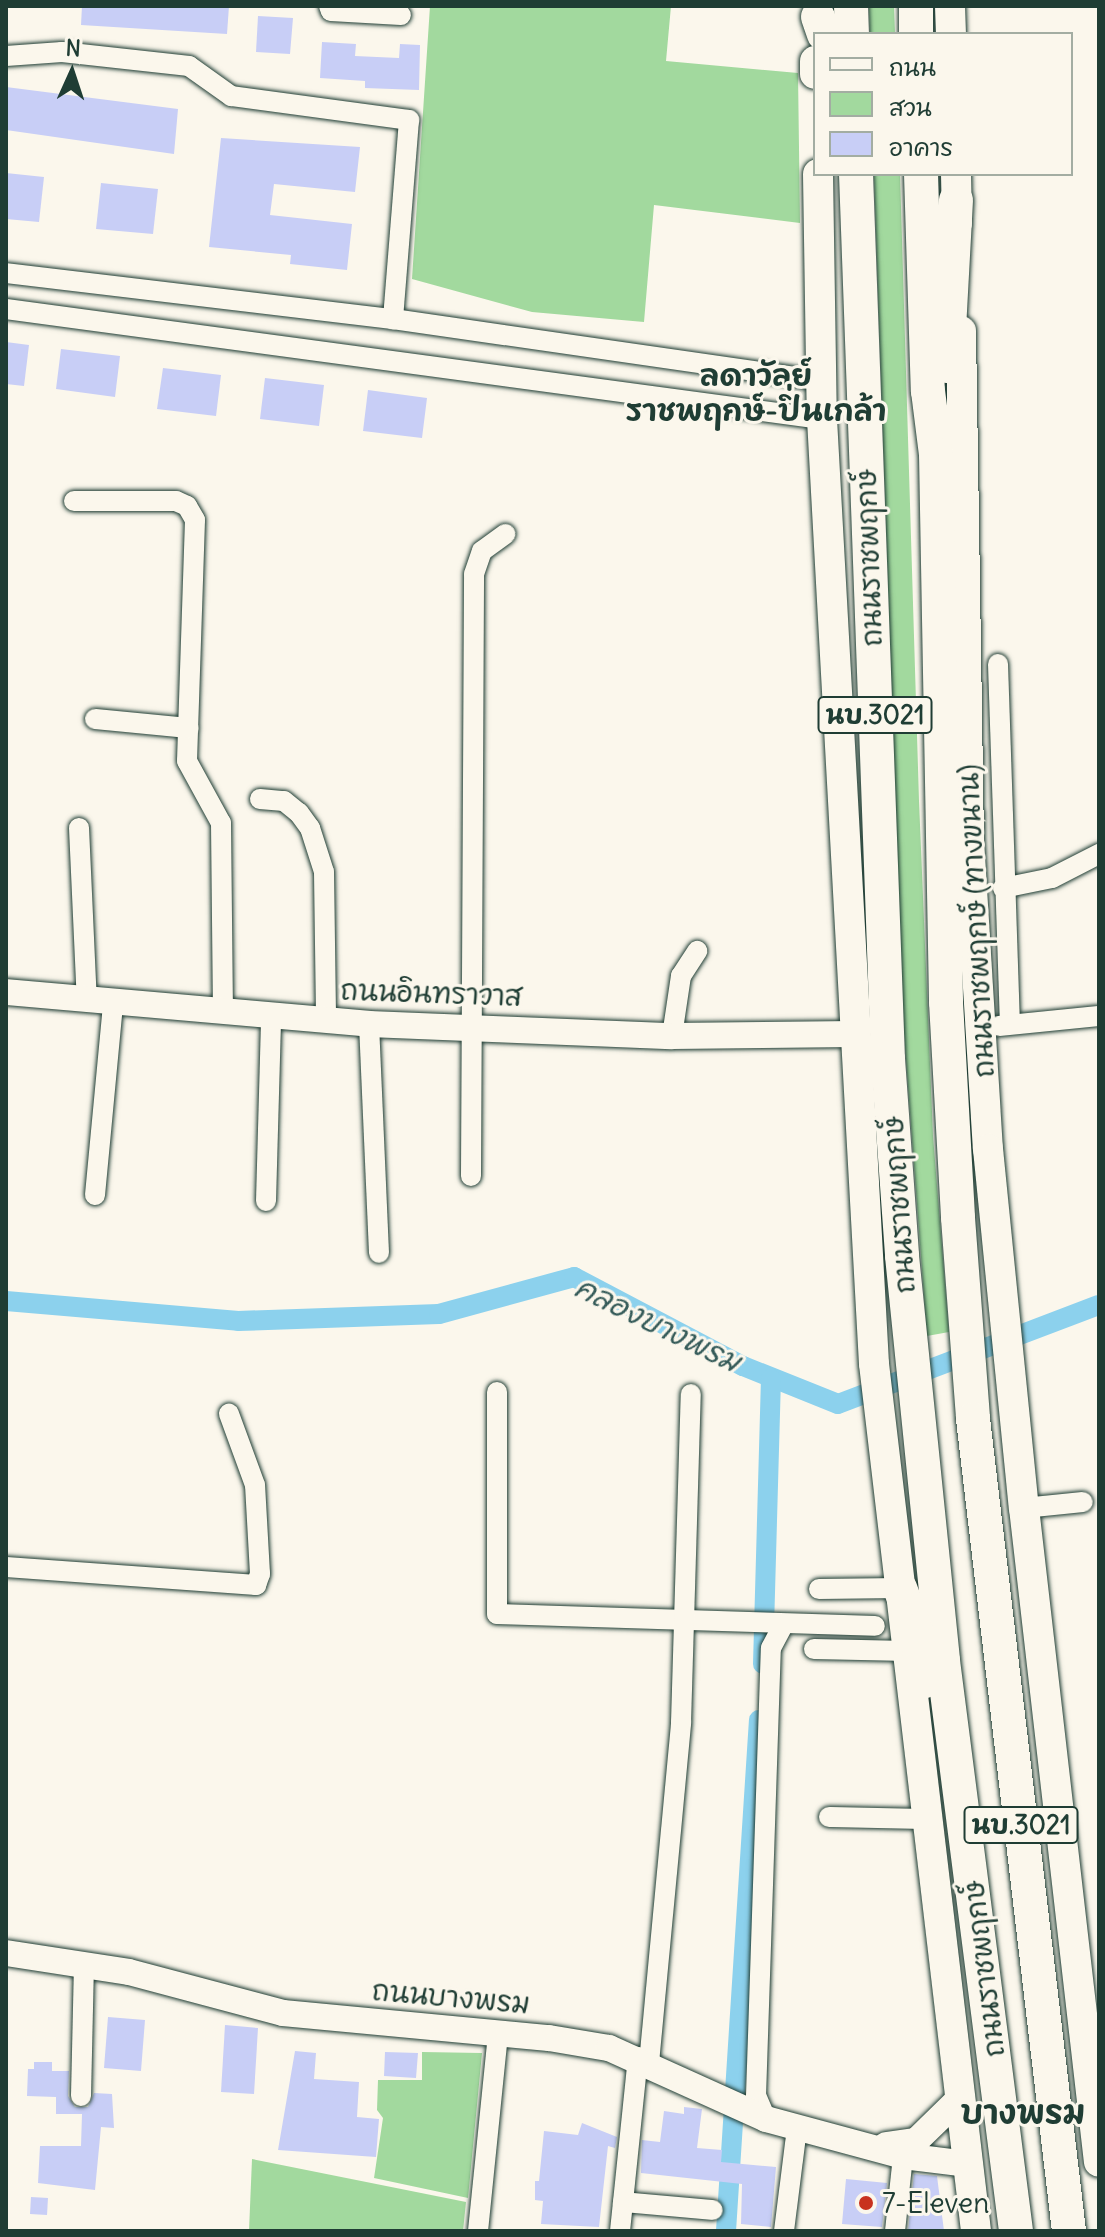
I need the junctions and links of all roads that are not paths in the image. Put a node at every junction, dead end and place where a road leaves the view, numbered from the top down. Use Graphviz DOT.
graph roads {
  1 [pos="329,6"];
  2 [pos="851,6"];
  3 [pos="916,6"];
  4 [pos="950,6"];
  5 [pos="401,15"];
  6 [pos="852,32"];
  7 [pos="916,32"];
  8 [pos="951,32"];
  9 [pos="6,56"];
  10 [pos="818,176"];
  11 [pos="836,176"];
  12 [pos="856,176"];
  13 [pos="921,176"];
  14 [pos="956,187"];
  15 [pos="6,273"];
  16 [pos="6,309"];
  17 [pos="393,319"];
  18 [pos="823,381"];
  19 [pos="822,419"];
  20 [pos="864,434"];
  21 [pos="936,454"];
  22 [pos="74,501"];
  23 [pos="505,534"];
  24 [pos="998,664"];
  25 [pos="95,719"];
  26 [pos="189,728"];
  27 [pos="260,799"];
  28 [pos="79,828"];
  29 [pos="1099,854"];
  30 [pos="1003,888"];
  31 [pos="697,951"];
  32 [pos="6,992"];
  33 [pos="87,1001"];
  34 [pos="113,1003"];
  35 [pos="223,1013"];
  36 [pos="1099,1016"];
  37 [pos="271,1018"];
  38 [pos="326,1021"];
  39 [pos="1010,1023"];
  40 [pos="369,1024"];
  41 [pos="472,1026"];
  42 [pos="980,1031"];
  43 [pos="854,1034"];
  44 [pos="672,1036"];
  45 [pos="471,1176"];
  46 [pos="95,1195"];
  47 [pos="266,1201"];
  48 [pos="379,1253"];
  49 [pos="497,1392"];
  50 [pos="691,1394"];
  51 [pos="229,1414"];
  52 [pos="1083,1502"];
  53 [pos="1024,1508"];
  54 [pos="6,1567"];
  55 [pos="900,1588"];
  56 [pos="819,1589"];
  57 [pos="686,1621"];
  58 [pos="774,1624"];
  59 [pos="875,1626"];
  60 [pos="814,1649"];
  61 [pos="909,1657"];
  62 [pos="829,1817"];
  63 [pos="926,1819"];
  64 [pos="969,1849"];
  65 [pos="6,1953"];
  66 [pos="84,1963"];
  67 [pos="498,2034"];
  68 [pos="644,2060"];
  69 [pos="1094,2092"];
  70 [pos="81,2096"];
  71 [pos="959,2099"];
  72 [pos="762,2117"];
  73 [pos="797,2128"];
  74 [pos="878,2145"];
  75 [pos="903,2156"];
  76 [pos="1099,2162"];
  77 [pos="967,2164"];
  78 [pos="623,2202"];
  79 [pos="713,2210"];
  80 [pos="478,2231"];
  81 [pos="620,2231"];
  82 [pos="784,2231"];
  83 [pos="895,2231"];
  84 [pos="976,2231"];
  85 [pos="1016,2231"];
  86 [pos="1069,2231"];
  1 -- 5 [label="street"];
  2 -- 6 [label="main road"];
  3 -- 7 [label="main road"];
  4 -- 8 [label="main road"];
  9 -- 17 [label="street"];
  10 -- 18 [label="main road, นบ.3021"];
  11 -- 20 [label="main road"];
  12 -- 20 [label="main road, ถนนราชพฤกษ์ / นบ.3021"];
  13 -- 21 [label="main road, ถนนราชพฤกษ์ / นบ.3021"];
  14 -- 21 [label="main road"];
  14 -- 42 [label="main road, ถนนราชพฤกษ์ (ทางขนาน) / นบ.3021"];
  15 -- 17 [label="street"];
  16 -- 19 [label="street"];
  17 -- 18 [label="street"];
  18 -- 19 [label="main road, นบ.3021"];
  19 -- 43 [label="main road, นบ.3021"];
  20 -- 64 [label="main road, ถนนราชพฤกษ์ / นบ.3021"];
  21 -- 86 [label="main road, ถนนราชพฤกษ์ / นบ.3021"];
  22 -- 26 [label="street"];
  23 -- 41 [label="street"];
  24 -- 30 [label="street"];
  25 -- 26 [label="street"];
  26 -- 35 [label="street"];
  27 -- 38 [label="street"];
  28 -- 33 [label="street"];
  29 -- 30 [label="street"];
  30 -- 39 [label="street"];
  31 -- 44 [label="street"];
  32 -- 33 [label="street, ถนนอินทราวาส"];
  33 -- 34 [label="street, ถนนอินทราวาส"];
  34 -- 35 [label="street, ถนนอินทราวาส"];
  34 -- 46 [label="street"];
  35 -- 37 [label="street, ถนนอินทราวาส"];
  36 -- 39 [label="street"];
  37 -- 38 [label="street, ถนนอินทราวาส"];
  37 -- 47 [label="street"];
  38 -- 40 [label="street, ถนนอินทราวาส"];
  39 -- 42 [label="street"];
  40 -- 41 [label="street, ถนนอินทราวาส"];
  40 -- 48 [label="street"];
  41 -- 44 [label="street, ถนนอินทราวาส"];
  41 -- 45 [label="street"];
  42 -- 53 [label="main road, ถนนราชพฤกษ์ (ทางขนาน) / นบ.3021"];
  43 -- 44 [label="street, ถนนอินทราวาส"];
  43 -- 55 [label="main road, นบ.3021"];
  49 -- 57 [label="street"];
  50 -- 57 [label="street"];
  51 -- 54 [label="street"];
  52 -- 53 [label="street"];
  53 -- 69 [label="main road, ถนนราชพฤกษ์ (ทางขนาน) / นบ.3021"];
  55 -- 56 [label="street"];
  55 -- 61 [label="main road, นบ.3021"];
  55 -- 64 [label="main road"];
  57 -- 58 [label="street"];
  57 -- 68 [label="street"];
  58 -- 59 [label="street"];
  58 -- 72 [label="street"];
  60 -- 61 [label="street"];
  61 -- 63 [label="main road, ถนนราชพฤกษ์ / นบ.3021"];
  62 -- 63 [label="street"];
  63 -- 71 [label="main road, ถนนราชพฤกษ์ / นบ.3021"];
  64 -- 85 [label="main road, ถนนราชพฤกษ์ / นบ.3021"];
  65 -- 66 [label="street, ถนนบางพรม"];
  66 -- 67 [label="street, ถนนบางพรม"];
  66 -- 70 [label="street"];
  67 -- 68 [label="street, ถนนบางพรม"];
  67 -- 80 [label="street"];
  68 -- 72 [label="street, ถนนบางพรม"];
  68 -- 78 [label="street"];
  69 -- 76 [label="main road, นบ.3021"];
  71 -- 74 [label="street, ถนนบางพรม"];
  71 -- 77 [label="main road, ถนนราชพฤกษ์ / นบ.3021"];
  72 -- 73 [label="street, ถนนบางพรม"];
  73 -- 74 [label="street, ถนนบางพรม"];
  73 -- 82 [label="street"];
  74 -- 75 [label="street, ถนนบางพรม"];
  75 -- 77 [label="street, ถนนบางพรม"];
  75 -- 83 [label="street"];
  77 -- 84 [label="main road, ถนนราชพฤกษ์ / นบ.3021"];
  78 -- 79 [label="street"];
  78 -- 81 [label="street"];
}
